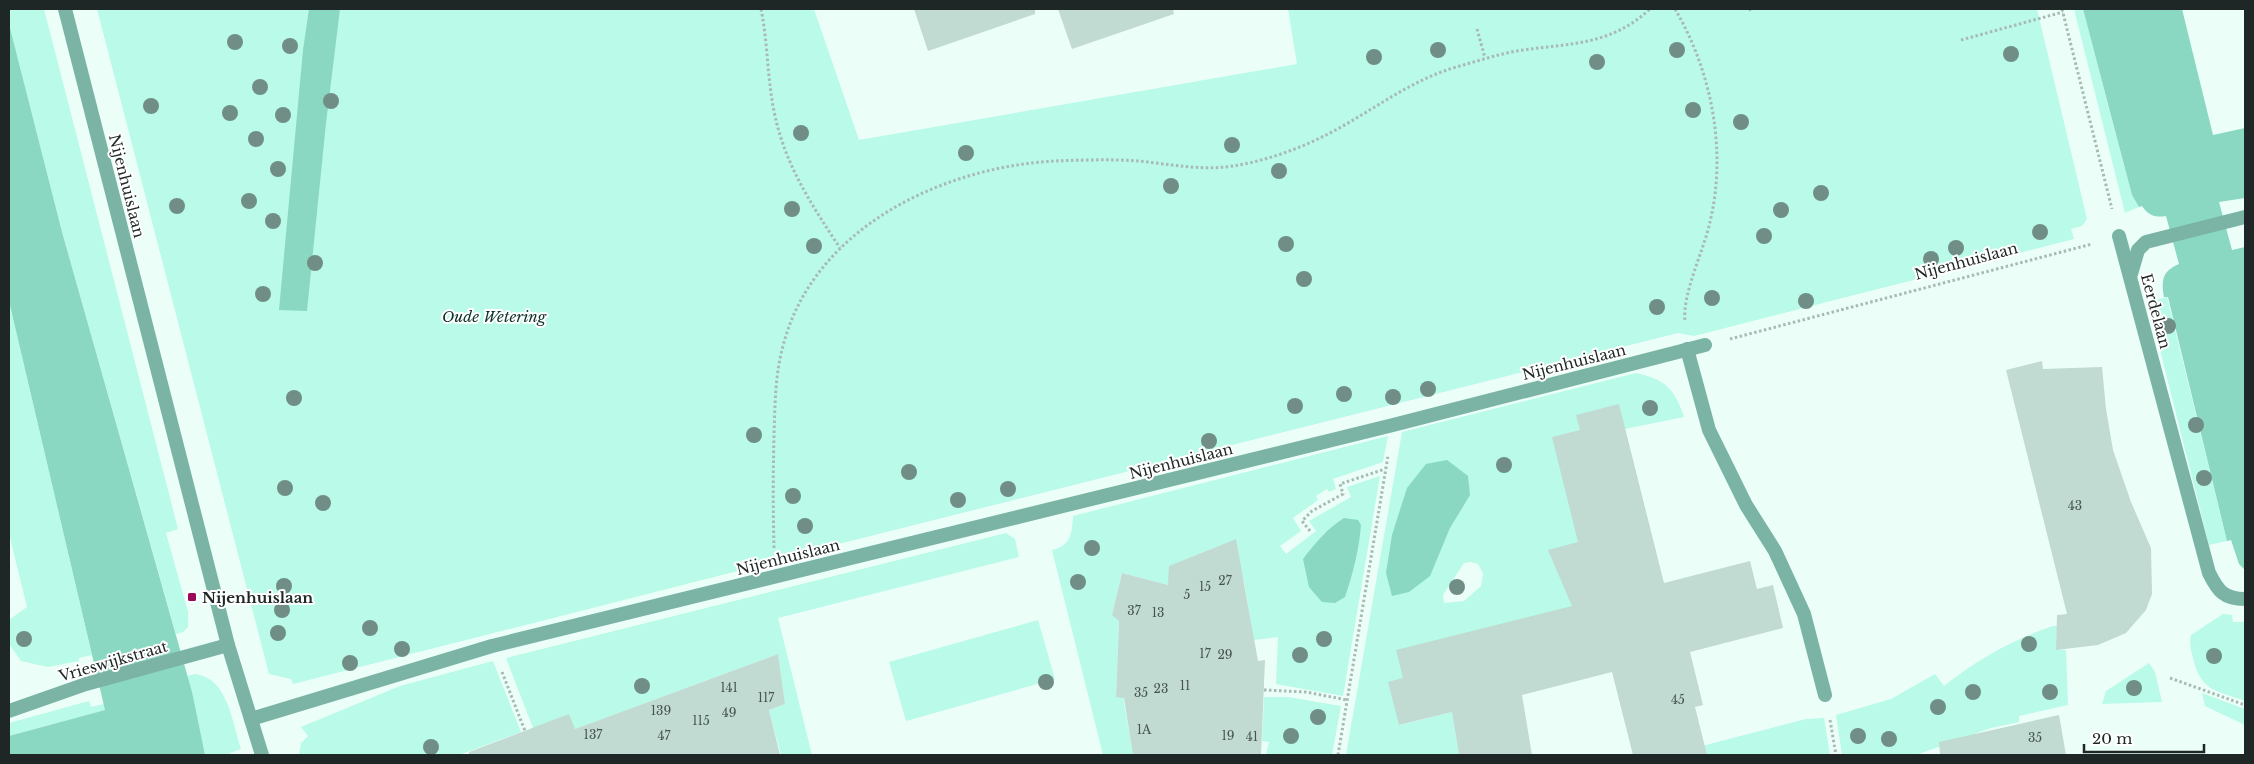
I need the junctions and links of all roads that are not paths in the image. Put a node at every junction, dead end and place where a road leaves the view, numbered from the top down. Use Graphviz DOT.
graph roads {
  1 [pos="65,9"];
  2 [pos="2245,217"];
  3 [pos="2119,236"];
  4 [pos="2130,276"];
  5 [pos="1705,345"];
  6 [pos="1688,349"];
  7 [pos="2242,599"];
  8 [pos="228,645"];
  9 [pos="1825,695"];
  10 [pos="9,711"];
  11 [pos="251,719"];
  12 [pos="262,755"];
  1 -- 8 [label="street, Nijenhuislaan"];
  2 -- 4 [label="street"];
  3 -- 4 [label="street, Eerdelaan"];
  4 -- 7 [label="street, Eerdelaan"];
  5 -- 6 [label="street, Nijenhuislaan"];
  6 -- 9 [label="street"];
  6 -- 11 [label="street, Nijenhuislaan"];
  8 -- 10 [label="street, Vrieswijkstraat"];
  8 -- 11 [label="street, Nijenhuislaan"];
  11 -- 12 [label="street, Nijenhuislaan"];
}
